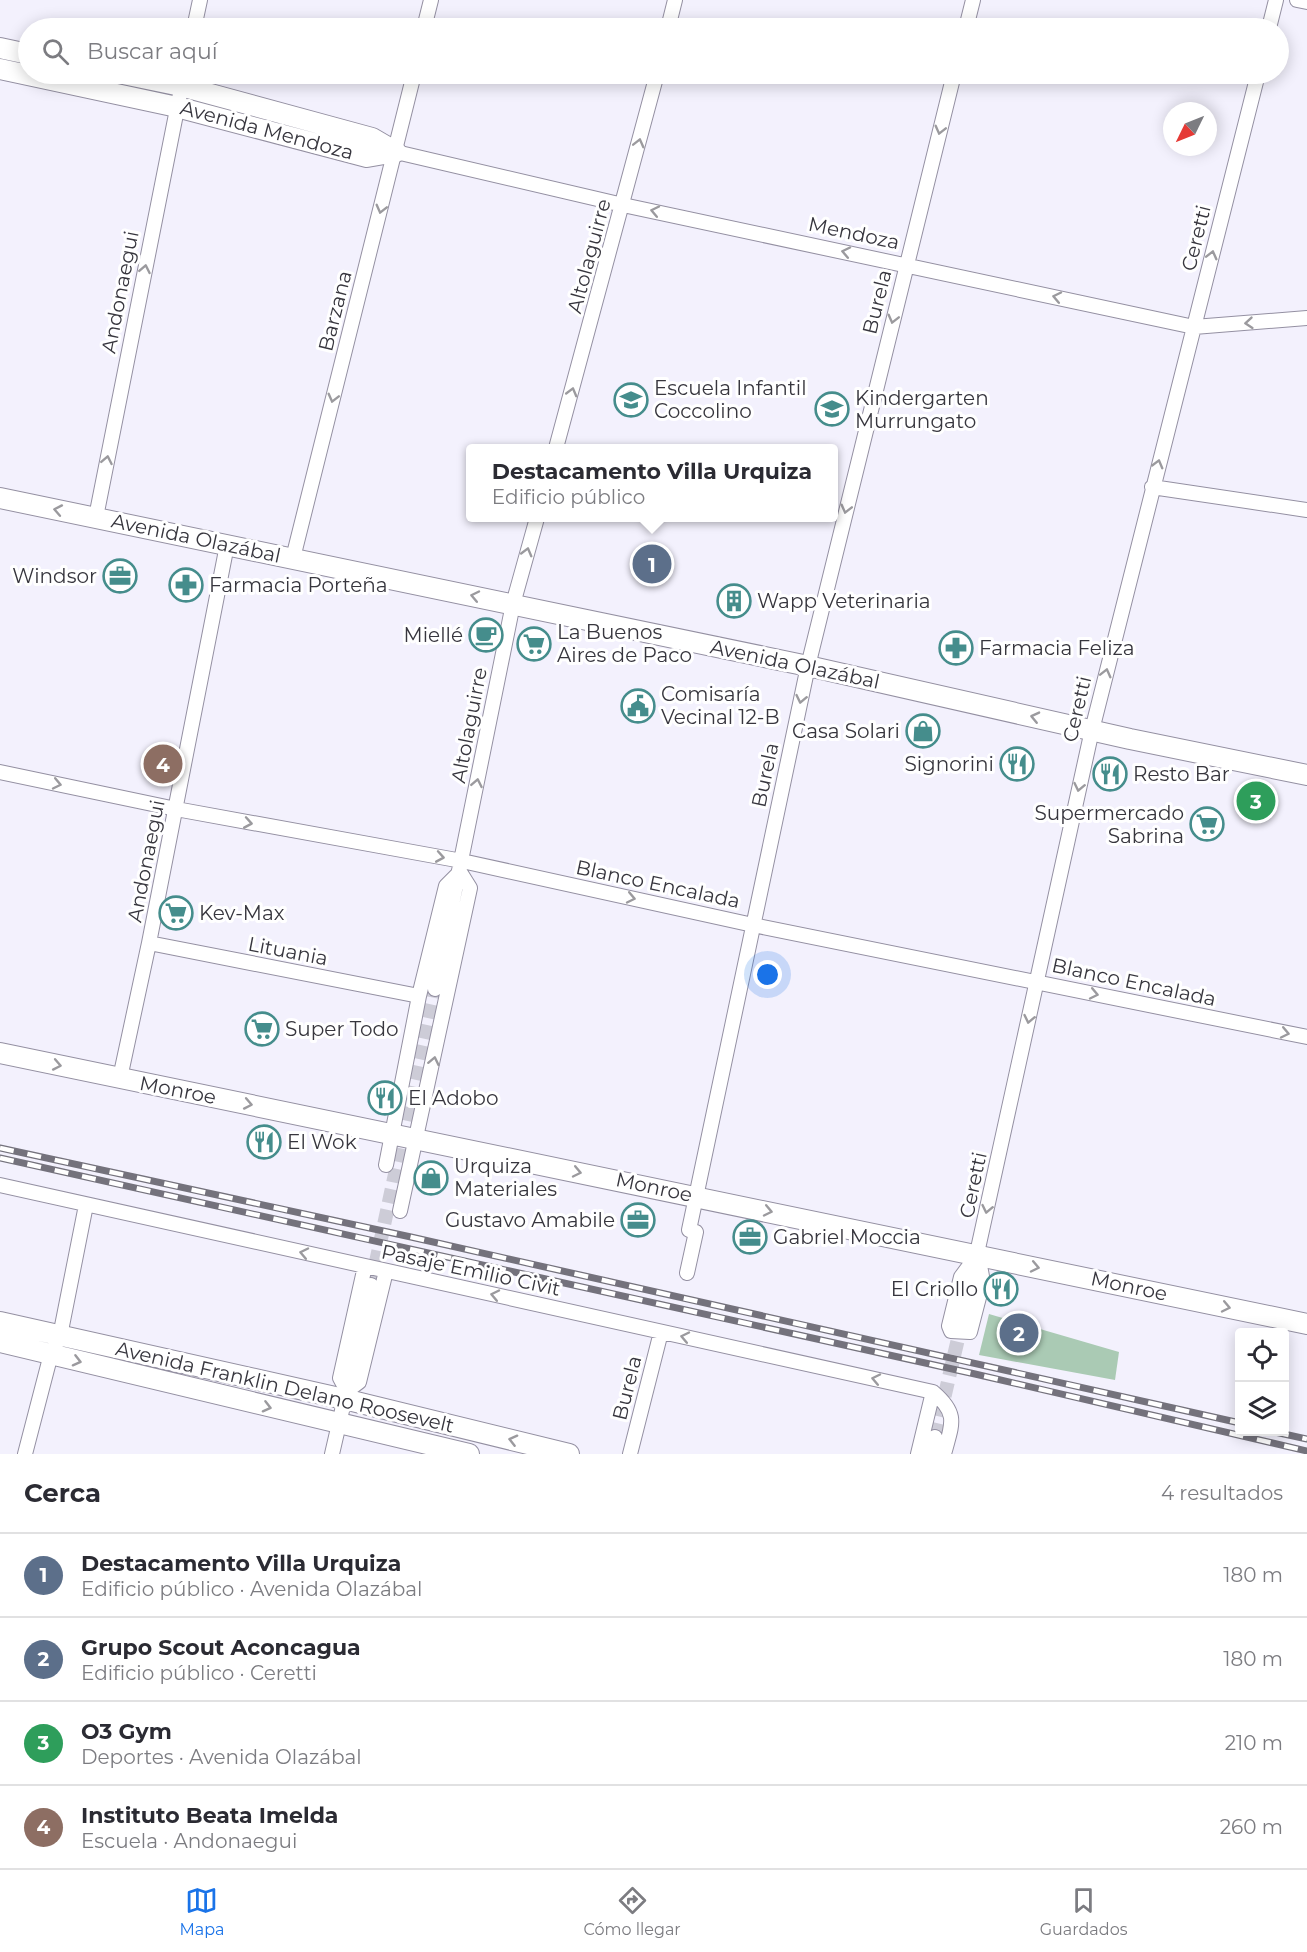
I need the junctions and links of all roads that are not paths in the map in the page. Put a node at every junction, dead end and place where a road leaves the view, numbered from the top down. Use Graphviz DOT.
graph roads {
  1 [pos="200,0"];
  2 [pos="431,0"];
  3 [pos="675,0"];
  4 [pos="973,0"];
  5 [pos="1276,0"];
  6 [pos="1297,0"];
  7 [pos="1307,2"];
  8 [pos="196,18"];
  9 [pos="426,18"];
  10 [pos="670,18"];
  11 [pos="968,18"];
  12 [pos="1272,18"];
  13 [pos="0,48"];
  14 [pos="18,52"];
  15 [pos="0,69"];
  16 [pos="18,73"];
  17 [pos="70,84"];
  18 [pos="182,84"];
  19 [pos="196,84"];
  20 [pos="412,84"];
  21 [pos="654,84"];
  22 [pos="951,84"];
  23 [pos="1255,84"];
  24 [pos="177,107"];
  25 [pos="396,153"];
  26 [pos="623,205"];
  27 [pos="906,264"];
  28 [pos="1307,318"];
  29 [pos="1194,327"];
  30 [pos="557,444"];
  31 [pos="1152,487"];
  32 [pos="0,498"];
  33 [pos="1307,510"];
  34 [pos="96,517"];
  35 [pos="536,522"];
  36 [pos="227,545"];
  37 [pos="293,558"];
  38 [pos="513,604"];
  39 [pos="808,666"];
  40 [pos="1092,730"];
  41 [pos="0,772"];
  42 [pos="1307,775"];
  43 [pos="176,809"];
  44 [pos="461,867"];
  45 [pos="753,925"];
  46 [pos="150,943"];
  47 [pos="1036,982"];
  48 [pos="435,989"];
  49 [pos="419,996"];
  50 [pos="1307,1037"];
  51 [pos="0,1053"];
  52 [pos="120,1078"];
  53 [pos="393,1133"];
  54 [pos="417,1138"];
  55 [pos="386,1165"];
  56 [pos="0,1185"];
  57 [pos="696,1196"];
  58 [pos="86,1205"];
  59 [pos="400,1211"];
  60 [pos="978,1254"];
  61 [pos="365,1266"];
  62 [pos="386,1271"];
  63 [pos="687,1273"];
  64 [pos="371,1285"];
  65 [pos="0,1322"];
  66 [pos="1307,1324"];
  67 [pos="961,1326"];
  68 [pos="661,1332"];
  69 [pos="60,1336"];
  70 [pos="0,1342"];
  71 [pos="51,1354"];
  72 [pos="933,1392"];
  73 [pos="345,1395"];
  74 [pos="339,1424"];
  75 [pos="935,1437"];
  76 [pos="26,1454"];
  77 [pos="332,1454"];
  78 [pos="469,1454"];
  79 [pos="569,1454"];
  80 [pos="630,1454"];
  81 [pos="918,1454"];
  82 [pos="931,1454"];
  83 [pos="944,1454"];
  1 -- 8 [label="street"];
  2 -- 9 [label="street"];
  3 -- 10 [label="street"];
  4 -- 11 [label="street"];
  5 -- 12 [label="street"];
  6 -- 7 [label="street"];
  13 -- 14 [label="street"];
  15 -- 16 [label="street, Avenida Mendoza"];
  17 -- 24 [label="street, Avenida Mendoza"];
  18 -- 24 [label="street, Andonaegui"];
  19 -- 25 [label="street, Avenida Mendoza"];
  20 -- 25 [label="street, Barzana"];
  26 -- 21 [label="street, Altolaguirre, one-way"];
  22 -- 27 [label="street, Burela, one-way"];
  29 -- 23 [label="street, Ceretti, one-way"];
  24 -- 25 [label="street, Avenida Mendoza"];
  34 -- 24 [label="street, Andonaegui, one-way"];
  25 -- 26 [label="street, Mendoza"];
  25 -- 37 [label="street, Barzana, one-way"];
  27 -- 26 [label="street, Mendoza, one-way"];
  30 -- 26 [label="street, Altolaguirre, one-way"];
  29 -- 27 [label="street, Mendoza, one-way"];
  27 -- 39 [label="street, Burela, one-way"];
  28 -- 29 [label="street, Mendoza, one-way"];
  31 -- 29 [label="street, Ceretti, one-way"];
  31 -- 33 [label="street"];
  40 -- 31 [label="street, Ceretti, one-way"];
  34 -- 32 [label="street, Avenida Olazábal, one-way"];
  34 -- 36 [label="street, Avenida Olazábal"];
  38 -- 35 [label="street, Altolaguirre, one-way"];
  36 -- 37 [label="street, Avenida Olazábal"];
  36 -- 43 [label="street, Andonaegui"];
  38 -- 37 [label="street, Avenida Olazábal, one-way"];
  38 -- 39 [label="street, Avenida Olazábal"];
  44 -- 38 [label="street, Altolaguirre, one-way"];
  40 -- 39 [label="street, Avenida Olazábal, one-way"];
  39 -- 45 [label="street, Burela, one-way"];
  40 -- 42 [label="street, Avenida Olazábal"];
  40 -- 47 [label="street, Ceretti, one-way"];
  41 -- 43 [label="street, Blanco Encalada, one-way"];
  43 -- 44 [label="street, Blanco Encalada, one-way"];
  43 -- 46 [label="street, Andonaegui"];
  44 -- 45 [label="street, Blanco Encalada, one-way"];
  44 -- 48 [label="street, Altolaguirre"];
  44 -- 49 [label="street, Altolaguirre"];
  54 -- 44 [label="street, Altolaguirre, one-way"];
  45 -- 47 [label="street, Blanco Encalada"];
  45 -- 57 [label="street, Burela"];
  46 -- 49 [label="street, Lituania"];
  46 -- 52 [label="street, Andonaegui"];
  47 -- 50 [label="street, Blanco Encalada, one-way"];
  47 -- 60 [label="street, Ceretti, one-way"];
  49 -- 53 [label="street, Altolaguirre"];
  51 -- 52 [label="street, Monroe, one-way"];
  52 -- 53 [label="street, Monroe, one-way"];
  53 -- 54 [label="street, Monroe"];
  53 -- 55 [label="street, Altolaguirre"];
  54 -- 57 [label="street, Monroe, one-way"];
  54 -- 59 [label="street, Altolaguirre"];
  56 -- 58 [label="street, Pasaje Emilio Civit"];
  57 -- 60 [label="street, Monroe, one-way"];
  57 -- 63 [label="street, Burela"];
  61 -- 58 [label="street, Pasaje Emilio Civit, one-way"];
  58 -- 69 [label="street"];
  60 -- 60 [label="street, Ceretti"];
  60 -- 66 [label="street, Monroe, one-way"];
  60 -- 67 [label="street, Ceretti"];
  61 -- 62 [label="street, Pasaje Emilio Civit"];
  61 -- 73 [label="street"];
  68 -- 62 [label="street, Pasaje Emilio Civit, one-way"];
  62 -- 73 [label="street"];
  64 -- 73 [label="street"];
  65 -- 69 [label="street, Avenida Franklin Delano Roosevelt"];
  72 -- 68 [label="street, Pasaje Emilio Civit, one-way"];
  68 -- 80 [label="street, Burela"];
  69 -- 71 [label="street"];
  69 -- 73 [label="street, Avenida Franklin Delano Roosevelt"];
  70 -- 71 [label="street, Avenida Franklin Delano Roosevelt"];
  71 -- 74 [label="street, Avenida Franklin Delano Roosevelt, one-way"];
  71 -- 76 [label="street"];
  72 -- 81 [label="street"];
  72 -- 83 [label="street"];
  73 -- 74 [label="street"];
  79 -- 73 [label="street, Avenida Franklin Delano Roosevelt, one-way"];
  74 -- 77 [label="street"];
  74 -- 78 [label="street, Avenida Franklin Delano Roosevelt"];
  75 -- 82 [label="street"];
}
